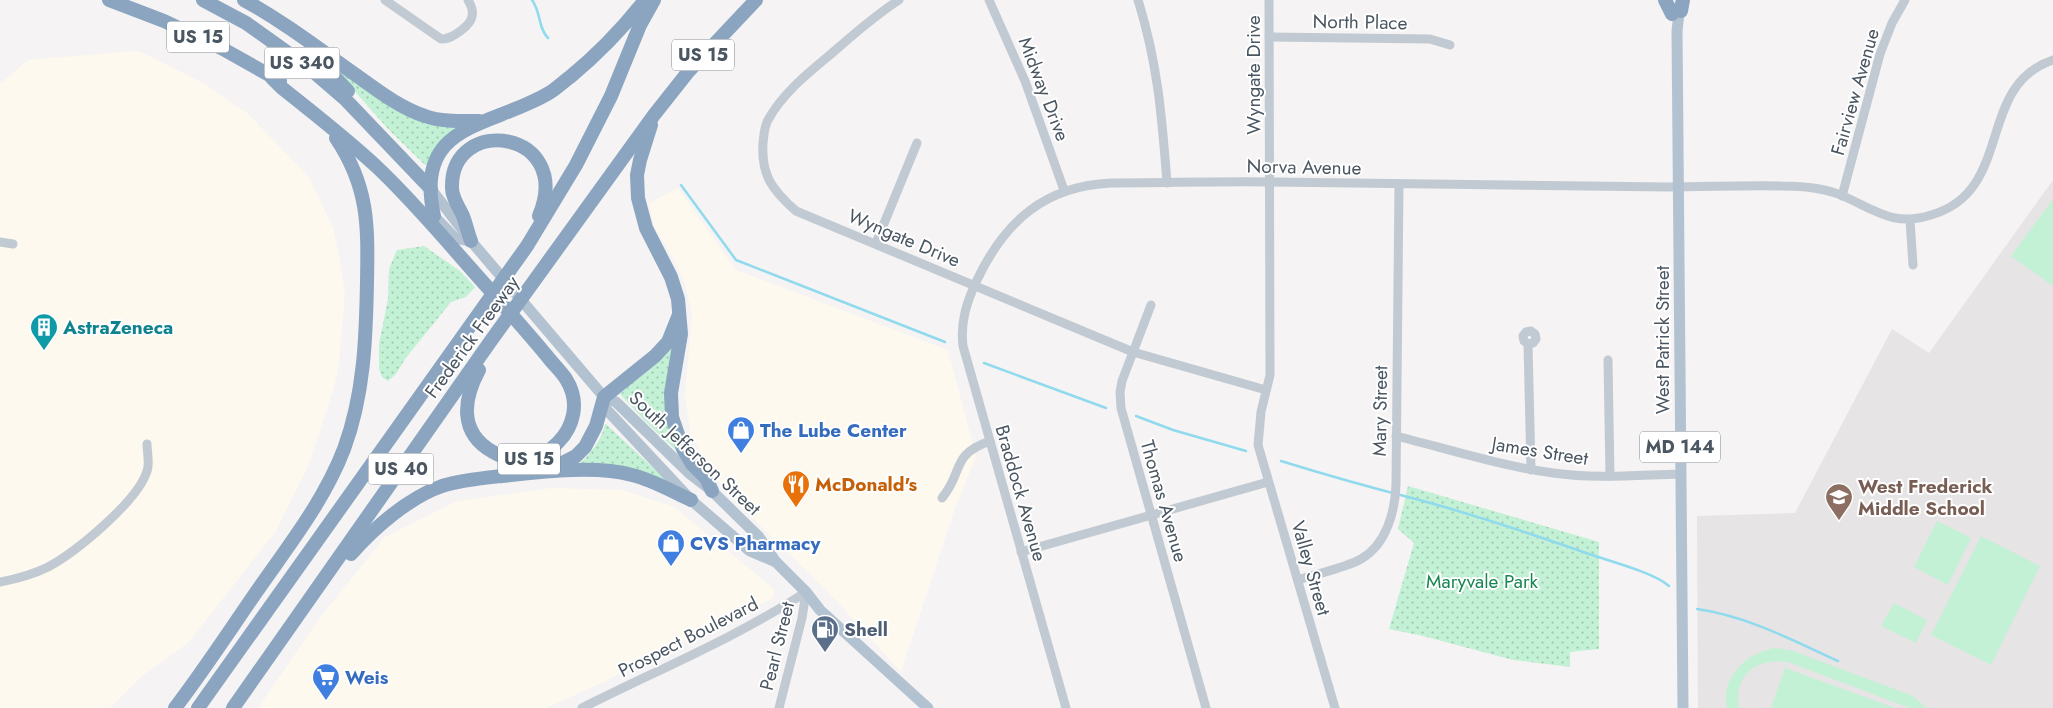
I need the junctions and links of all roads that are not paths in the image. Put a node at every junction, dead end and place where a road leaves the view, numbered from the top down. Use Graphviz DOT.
graph roads {
  1 [pos="109,0"];
  2 [pos="203,0"];
  3 [pos="244,0"];
  4 [pos="385,0"];
  5 [pos="468,0"];
  6 [pos="645,0"];
  7 [pos="654,0"];
  8 [pos="756,0"];
  9 [pos="899,0"];
  10 [pos="989,0"];
  11 [pos="1138,0"];
  12 [pos="1269,0"];
  13 [pos="1665,0"];
  14 [pos="1905,0"];
  15 [pos="1677,5"];
  16 [pos="280,20"];
  17 [pos="1269,37"];
  18 [pos="1450,45"];
  19 [pos="2053,60"];
  20 [pos="272,78"];
  21 [pos="654,114"];
  22 [pos="492,119"];
  23 [pos="328,124"];
  24 [pos="388,143"];
  25 [pos="917,143"];
  26 [pos="1270,182"];
  27 [pos="1167,183"];
  28 [pos="1399,184"];
  29 [pos="1678,187"];
  30 [pos="431,189"];
  31 [pos="1064,190"];
  32 [pos="1842,196"];
  33 [pos="434,216"];
  34 [pos="1910,220"];
  35 [pos="0,242"];
  36 [pos="471,242"];
  37 [pos="876,243"];
  38 [pos="13,244"];
  39 [pos="527,246"];
  40 [pos="1914,265"];
  41 [pos="974,286"];
  42 [pos="1151,305"];
  43 [pos="680,312"];
  44 [pos="490,342"];
  45 [pos="1528,344"];
  46 [pos="1132,352"];
  47 [pos="1608,360"];
  48 [pos="1266,390"];
  49 [pos="604,397"];
  50 [pos="1396,436"];
  51 [pos="1258,437"];
  52 [pos="990,441"];
  53 [pos="147,444"];
  54 [pos="1531,470"];
  55 [pos="546,471"];
  56 [pos="1680,474"];
  57 [pos="1610,476"];
  58 [pos="1268,482"];
  59 [pos="712,491"];
  60 [pos="942,498"];
  61 [pos="691,500"];
  62 [pos="1152,515"];
  63 [pos="1022,552"];
  64 [pos="776,562"];
  65 [pos="1298,580"];
  66 [pos="0,582"];
  67 [pos="806,592"];
  68 [pos="312,597"];
  69 [pos="210,692"];
  70 [pos="175,708"];
  71 [pos="187,708"];
  72 [pos="198,708"];
  73 [pos="233,708"];
  74 [pos="582,708"];
  75 [pos="779,708"];
  76 [pos="928,708"];
  77 [pos="1066,708"];
  78 [pos="1206,708"];
  79 [pos="1335,708"];
  80 [pos="1683,708"];
  1 -- 20 [label="highway, US 15"];
  2 -- 24 [label="highway, US 340"];
  3 -- 16 [label="highway, US 15"];
  4 -- 5 [label="street"];
  6 -- 22 [label="highway, US 15"];
  7 -- 39 [label="highway, Frederick Freeway / US 40"];
  8 -- 21 [label="highway, Frederick Freeway / US 15"];
  9 -- 37 [label="street, Wyngate Drive"];
  10 -- 31 [label="street, Midway Drive"];
  11 -- 27 [label="street"];
  12 -- 17 [label="street, Wyngate Drive"];
  13 -- 15 [label="highway"];
  14 -- 32 [label="street, Fairview Avenue"];
  15 -- 29 [label="main road, West Patrick Street / MD 144"];
  16 -- 22 [label="highway, US 15"];
  16 -- 24 [label="highway"];
  17 -- 18 [label="street, North Place"];
  17 -- 26 [label="street, Wyngate Drive"];
  19 -- 34 [label="street"];
  20 -- 23 [label="highway, US 15"];
  20 -- 33 [label="highway"];
  21 -- 43 [label="highway"];
  21 -- 44 [label="highway, Frederick Freeway / US 15"];
  22 -- 30 [label="highway"];
  23 -- 44 [label="highway, US 15"];
  23 -- 70 [label="highway"];
  24 -- 30 [label="highway, US 340"];
  25 -- 37 [label="street"];
  26 -- 27 [label="street, Norva Avenue"];
  26 -- 28 [label="street, Norva Avenue"];
  26 -- 48 [label="street, Wyngate Drive"];
  27 -- 31 [label="street, Norva Avenue"];
  28 -- 29 [label="street, Norva Avenue"];
  28 -- 50 [label="street, Mary Street"];
  29 -- 32 [label="street, Norva Avenue"];
  29 -- 56 [label="main road, West Patrick Street / MD 144"];
  30 -- 33 [label="highway"];
  30 -- 36 [label="main road, US 340"];
  31 -- 41 [label="street, Norva Avenue"];
  32 -- 34 [label="street, Norva Avenue"];
  33 -- 36 [label="main road, South Jefferson Street"];
  34 -- 40 [label="street"];
  35 -- 38 [label="street"];
  36 -- 39 [label="highway"];
  36 -- 49 [label="main road, South Jefferson Street / US 340"];
  37 -- 41 [label="street, Wyngate Drive"];
  39 -- 69 [label="highway, Frederick Freeway / US 40"];
  41 -- 46 [label="street, Wyngate Drive"];
  41 -- 52 [label="street, Braddock Avenue"];
  42 -- 46 [label="street, Thomas Avenue"];
  43 -- 49 [label="highway"];
  43 -- 59 [label="highway"];
  44 -- 68 [label="highway, Frederick Freeway / US 40"];
  45 -- 54 [label="street"];
  46 -- 48 [label="street, Wyngate Drive"];
  46 -- 62 [label="street, Thomas Avenue"];
  47 -- 57 [label="street"];
  48 -- 51 [label="street, Wyngate Drive"];
  49 -- 55 [label="highway"];
  49 -- 59 [label="main road, South Jefferson Street"];
  49 -- 61 [label="main road, South Jefferson Street"];
  50 -- 54 [label="street, James Street"];
  50 -- 65 [label="street, Mary Street"];
  51 -- 58 [label="street, Valley Street"];
  52 -- 60 [label="street"];
  52 -- 63 [label="street, Braddock Avenue"];
  53 -- 66 [label="street"];
  54 -- 57 [label="street, James Street"];
  55 -- 61 [label="highway"];
  55 -- 68 [label="highway"];
  56 -- 57 [label="street, James Street"];
  56 -- 80 [label="main road, West Patrick Street / MD 144"];
  58 -- 62 [label="street"];
  58 -- 65 [label="street, Valley Street"];
  59 -- 64 [label="main road, South Jefferson Street"];
  61 -- 64 [label="main road, South Jefferson Street"];
  62 -- 63 [label="street"];
  62 -- 78 [label="street, Thomas Avenue"];
  63 -- 77 [label="street, Braddock Avenue"];
  64 -- 67 [label="main road, South Jefferson Street"];
  65 -- 79 [label="street, Valley Street"];
  67 -- 74 [label="street, Prospect Boulevard"];
  67 -- 75 [label="street, Pearl Street"];
  67 -- 76 [label="main road, South Jefferson Street"];
  68 -- 73 [label="highway, Frederick Freeway / US 40"];
  69 -- 71 [label="highway"];
  69 -- 72 [label="highway, Frederick Freeway / US 40"];
}
